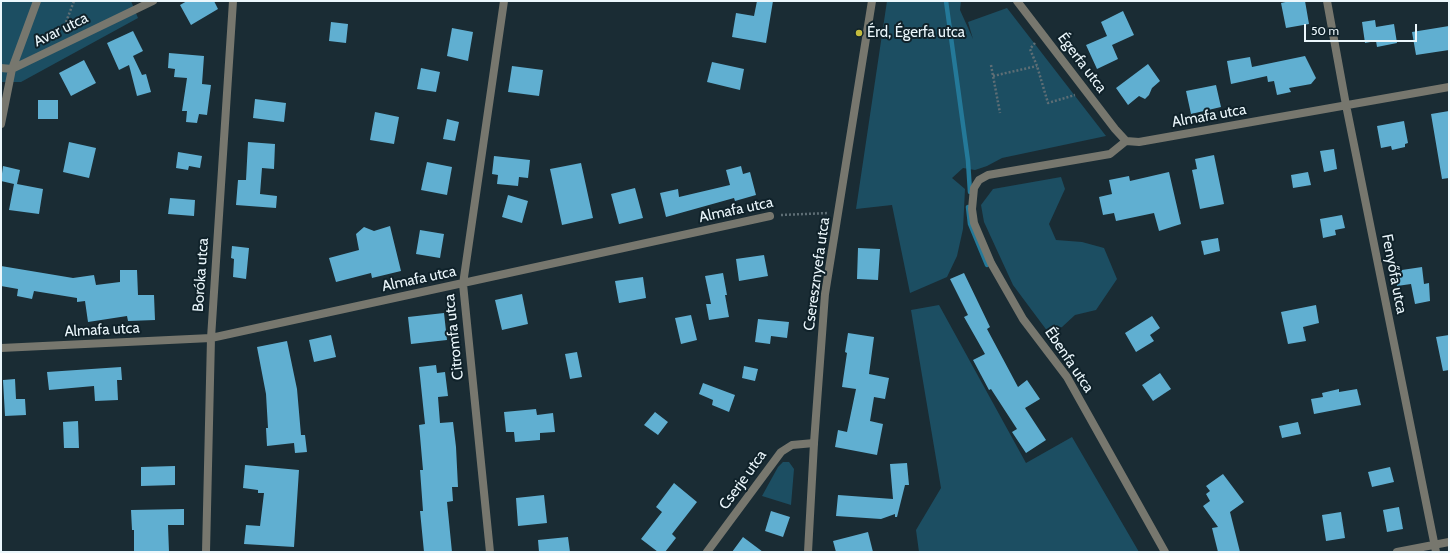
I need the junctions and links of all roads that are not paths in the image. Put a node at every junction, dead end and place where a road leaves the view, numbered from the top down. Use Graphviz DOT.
graph roads {
  1 [pos="37,1"];
  2 [pos="153,1"];
  3 [pos="233,1"];
  4 [pos="504,1"];
  5 [pos="872,1"];
  6 [pos="1017,1"];
  7 [pos="1327,1"];
  8 [pos="1,68"];
  9 [pos="12,69"];
  10 [pos="1449,87"];
  11 [pos="1346,105"];
  12 [pos="1,124"];
  13 [pos="1126,141"];
  14 [pos="770,216"];
  15 [pos="463,284"];
  16 [pos="211,338"];
  17 [pos="1,348"];
  18 [pos="814,443"];
  19 [pos="1449,542"];
  20 [pos="1435,548"];
  21 [pos="206,552"];
  22 [pos="490,552"];
  23 [pos="707,552"];
  24 [pos="808,552"];
  25 [pos="1165,552"];
  26 [pos="1397,552"];
  1 -- 9 [label="street"];
  2 -- 9 [label="street, Avar utca"];
  3 -- 16 [label="street, Boróka utca"];
  4 -- 15 [label="street, Citromfa utca"];
  5 -- 18 [label="street, Cseresznyefa utca"];
  6 -- 13 [label="street, Égerfa utca"];
  7 -- 11 [label="street, Fenyőfa utca"];
  8 -- 9 [label="street"];
  9 -- 12 [label="street"];
  10 -- 11 [label="street, Almafa utca"];
  11 -- 13 [label="street, Almafa utca"];
  11 -- 20 [label="street, Fenyőfa utca"];
  13 -- 25 [label="street, Ébenfa utca"];
  14 -- 15 [label="street, Almafa utca"];
  15 -- 16 [label="street, Almafa utca"];
  15 -- 22 [label="street, Citromfa utca"];
  16 -- 17 [label="street, Almafa utca"];
  16 -- 21 [label="street, Boróka utca"];
  18 -- 23 [label="street, Cserje utca"];
  18 -- 24 [label="street, Cseresznyefa utca"];
  19 -- 20 [label="street"];
  20 -- 26 [label="street"];
}
